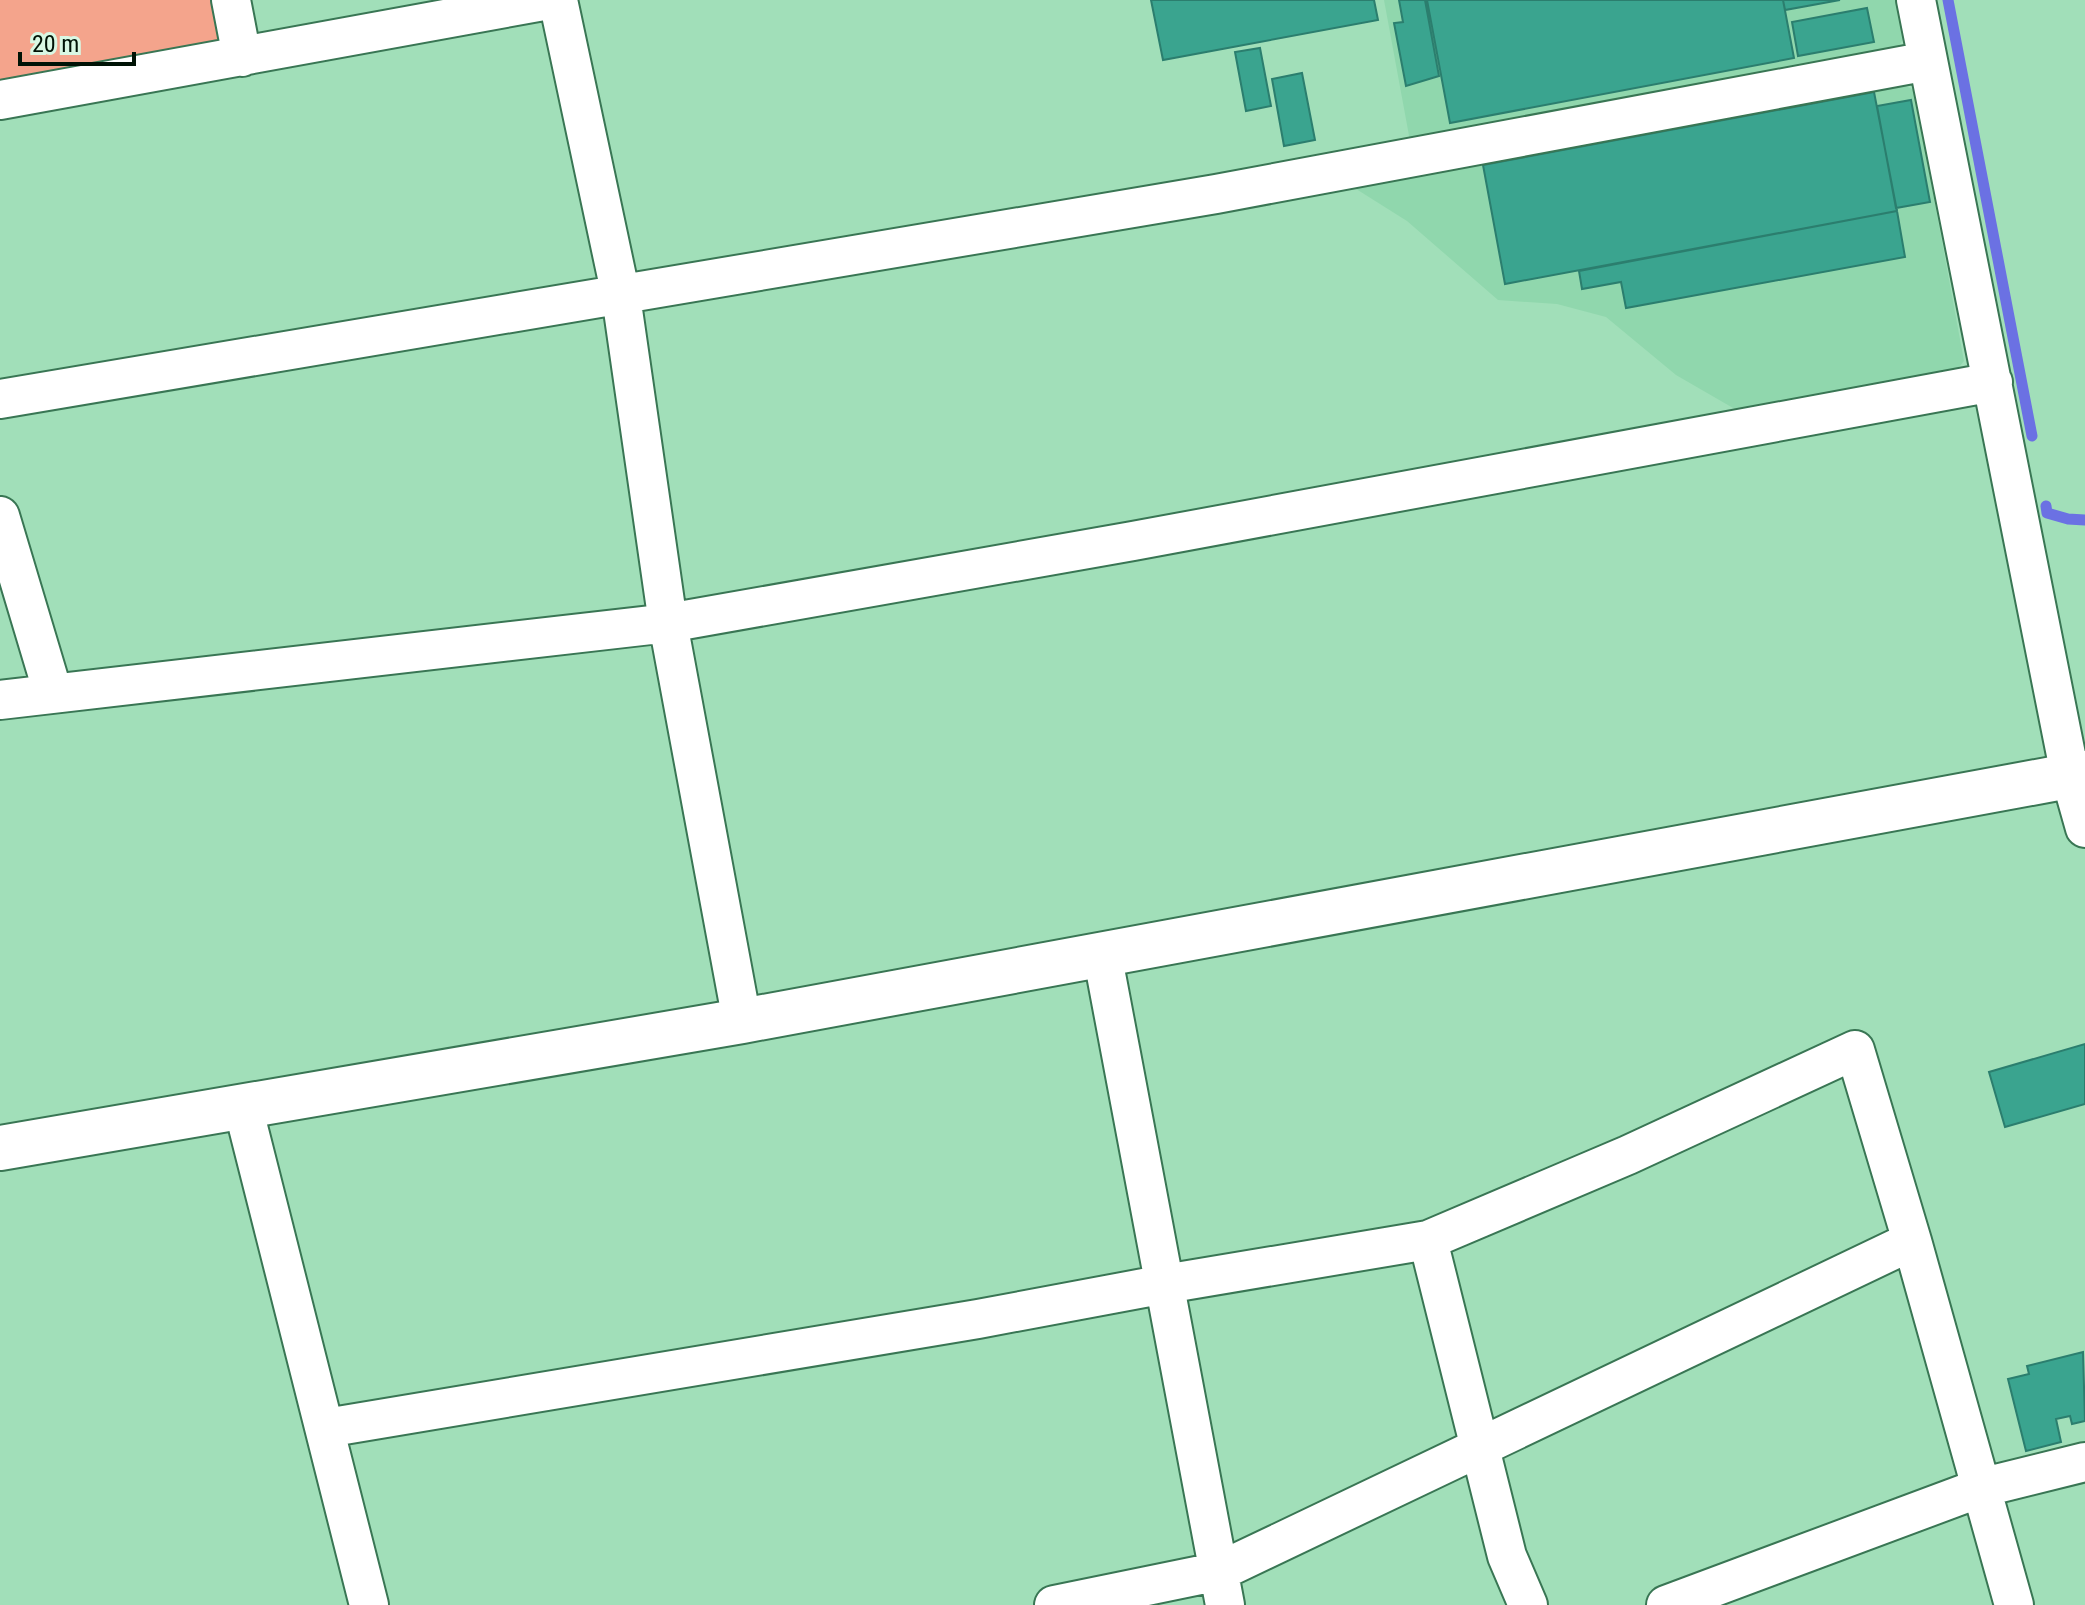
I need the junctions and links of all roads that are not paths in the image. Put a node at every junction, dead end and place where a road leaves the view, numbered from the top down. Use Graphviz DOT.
graph roads {
  1 [pos="231,0"];
  2 [pos="549,0"];
  3 [pos="558,0"];
  4 [pos="1916,0"];
  5 [pos="242,57"];
  6 [pos="1928,61"];
  7 [pos="0,100"];
  8 [pos="621,296"];
  9 [pos="1993,382"];
  10 [pos="0,399"];
  11 [pos="0,516"];
  12 [pos="668,623"];
  13 [pos="53,693"];
  14 [pos="0,700"];
  15 [pos="2078,774"];
  16 [pos="2085,828"];
  17 [pos="1102,953"];
  18 [pos="742,1021"];
  19 [pos="243,1107"];
  20 [pos="0,1148"];
  21 [pos="1428,1240"];
  22 [pos="1912,1241"];
  23 [pos="1165,1284"];
  24 [pos="326,1428"];
  25 [pos="1479,1449"];
  26 [pos="2085,1462"];
  27 [pos="1980,1488"];
  28 [pos="1222,1588"];
  29 [pos="369,1605"];
  30 [pos="1054,1605"];
  31 [pos="1528,1605"];
  32 [pos="1666,1605"];
  33 [pos="2014,1605"];
  1 -- 5 [label="street"];
  2 -- 5 [label="street"];
  3 -- 8 [label="street"];
  4 -- 6 [label="street"];
  5 -- 7 [label="street"];
  6 -- 8 [label="street"];
  6 -- 9 [label="street"];
  8 -- 10 [label="street"];
  8 -- 12 [label="street"];
  9 -- 12 [label="street"];
  9 -- 15 [label="street"];
  11 -- 13 [label="street"];
  12 -- 13 [label="street"];
  12 -- 18 [label="street"];
  13 -- 14 [label="street"];
  15 -- 16 [label="street"];
  15 -- 17 [label="street"];
  17 -- 18 [label="street"];
  17 -- 23 [label="street"];
  18 -- 19 [label="street"];
  19 -- 20 [label="street"];
  19 -- 24 [label="street"];
  21 -- 22 [label="street"];
  21 -- 23 [label="street"];
  21 -- 25 [label="street"];
  22 -- 25 [label="street"];
  22 -- 27 [label="street"];
  23 -- 24 [label="street"];
  23 -- 28 [label="street"];
  24 -- 29 [label="street"];
  25 -- 28 [label="street"];
  25 -- 31 [label="street"];
  26 -- 27 [label="street"];
  27 -- 32 [label="street"];
  27 -- 33 [label="street"];
  28 -- 30 [label="street"];
}
